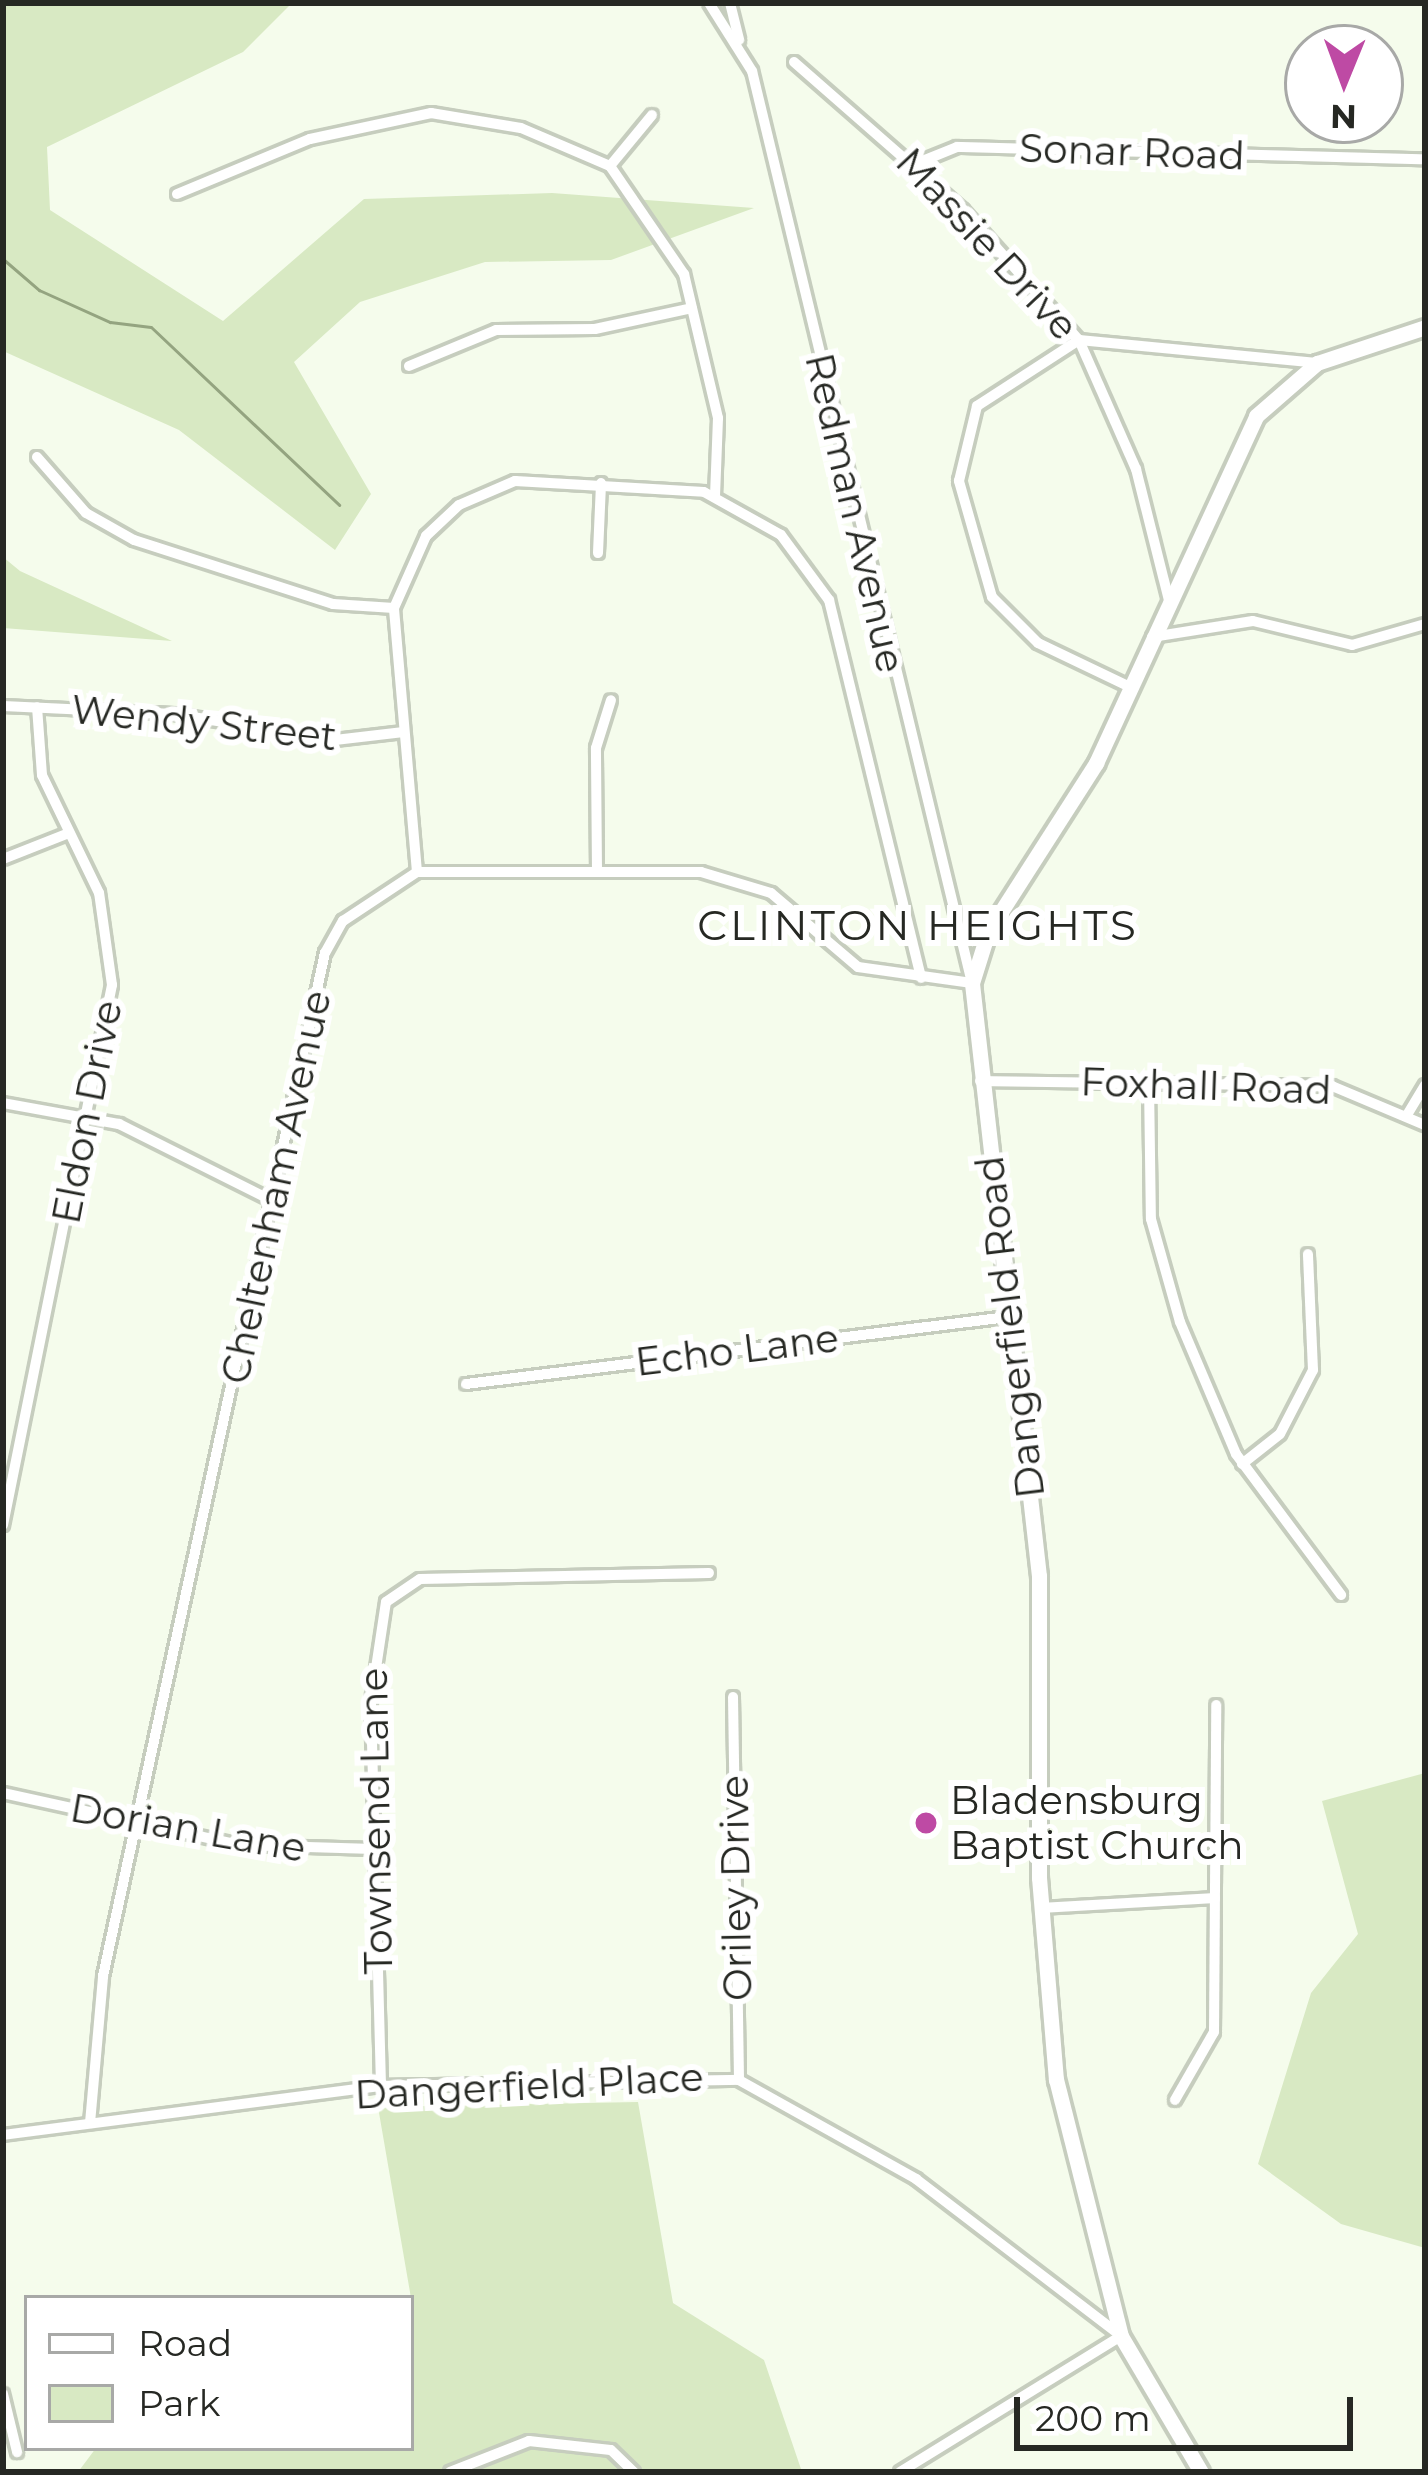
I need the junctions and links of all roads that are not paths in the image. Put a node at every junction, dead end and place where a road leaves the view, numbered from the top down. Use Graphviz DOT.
graph roads {
  1 [pos="709,3"];
  2 [pos="730,3"];
  3 [pos="740,43"];
  4 [pos="794,62"];
  5 [pos="652,115"];
  6 [pos="1425,159"];
  7 [pos="915,164"];
  8 [pos="610,166"];
  9 [pos="177,194"];
  10 [pos="692,308"];
  11 [pos="1425,327"];
  12 [pos="1078,340"];
  13 [pos="1317,363"];
  14 [pos="409,366"];
  15 [pos="37,457"];
  16 [pos="602,483"];
  17 [pos="715,495"];
  18 [pos="598,553"];
  19 [pos="1168,600"];
  20 [pos="394,608"];
  21 [pos="1425,624"];
  22 [pos="1152,637"];
  23 [pos="1130,687"];
  24 [pos="611,700"];
  25 [pos="3,706"];
  26 [pos="37,707"];
  27 [pos="404,732"];
  28 [pos="69,832"];
  29 [pos="3,859"];
  30 [pos="597,871"];
  31 [pos="417,872"];
  32 [pos="921,978"];
  33 [pos="972,983"];
  34 [pos="980,1081"];
  35 [pos="1149,1083"];
  36 [pos="1425,1085"];
  37 [pos="3,1103"];
  38 [pos="1407,1115"];
  39 [pos="89,1118"];
  40 [pos="1425,1125"];
  41 [pos="271,1200"];
  42 [pos="1308,1254"];
  43 [pos="1008,1317"];
  44 [pos="466,1384"];
  45 [pos="1242,1464"];
  46 [pos="3,1526"];
  47 [pos="709,1573"];
  48 [pos="1341,1595"];
  49 [pos="733,1697"];
  50 [pos="1216,1706"];
  51 [pos="3,1792"];
  52 [pos="136,1823"];
  53 [pos="374,1850"];
  54 [pos="1215,1898"];
  55 [pos="1041,1908"];
  56 [pos="739,2080"];
  57 [pos="381,2086"];
  58 [pos="1174,2100"];
  59 [pos="90,2122"];
  60 [pos="3,2135"];
  61 [pos="1121,2336"];
  62 [pos="3,2394"];
  63 [pos="17,2452"];
  64 [pos="459,2470"];
  65 [pos="634,2472"];
  66 [pos="900,2472"];
  67 [pos="1201,2472"];
  1 -- 3 [label="street"];
  2 -- 3 [label="street, Redman Avenue"];
  3 -- 33 [label="street, Redman Avenue"];
  4 -- 7 [label="street, Massie Drive"];
  5 -- 8 [label="street"];
  6 -- 7 [label="street, Sonar Road"];
  7 -- 12 [label="street, Massie Drive"];
  8 -- 9 [label="street"];
  8 -- 10 [label="street"];
  10 -- 14 [label="street"];
  10 -- 17 [label="street"];
  11 -- 13 [label="street, Dangerfield Road"];
  12 -- 13 [label="street"];
  12 -- 19 [label="street, Massie Drive"];
  12 -- 23 [label="street"];
  13 -- 19 [label="street, Dangerfield Road"];
  15 -- 20 [label="street"];
  16 -- 17 [label="street"];
  16 -- 18 [label="street"];
  16 -- 20 [label="street"];
  17 -- 32 [label="street"];
  19 -- 22 [label="street, Dangerfield Road"];
  20 -- 27 [label="street"];
  21 -- 22 [label="street"];
  22 -- 23 [label="street, Dangerfield Road"];
  23 -- 33 [label="street, Dangerfield Road"];
  24 -- 30 [label="street"];
  25 -- 26 [label="street, Wendy Street"];
  26 -- 27 [label="street, Wendy Street"];
  26 -- 28 [label="street, Eldon Drive"];
  27 -- 31 [label="street"];
  28 -- 29 [label="street"];
  28 -- 39 [label="street, Eldon Drive"];
  30 -- 31 [label="street, Cheltenham Avenue"];
  30 -- 32 [label="street, Cheltenham Avenue"];
  31 -- 41 [label="street, Cheltenham Avenue"];
  32 -- 33 [label="street, Cheltenham Avenue"];
  33 -- 34 [label="street, Dangerfield Road"];
  34 -- 35 [label="street, Foxhall Road"];
  34 -- 43 [label="street, Dangerfield Road"];
  35 -- 38 [label="street, Foxhall Road"];
  35 -- 45 [label="street"];
  36 -- 38 [label="street"];
  37 -- 39 [label="street"];
  38 -- 40 [label="street, Foxhall Road"];
  39 -- 41 [label="street"];
  39 -- 46 [label="street, Eldon Drive"];
  41 -- 52 [label="street, Cheltenham Avenue"];
  42 -- 45 [label="street"];
  43 -- 44 [label="street, Echo Lane"];
  43 -- 55 [label="street, Dangerfield Road"];
  45 -- 48 [label="street"];
  47 -- 53 [label="street, Townsend Lane"];
  49 -- 56 [label="street, Oriley Drive"];
  50 -- 54 [label="street"];
  51 -- 52 [label="street, Dorian Lane"];
  52 -- 53 [label="street, Dorian Lane"];
  52 -- 59 [label="street, Cheltenham Avenue"];
  53 -- 57 [label="street, Townsend Lane"];
  54 -- 55 [label="street"];
  54 -- 58 [label="street"];
  55 -- 61 [label="street, Dangerfield Road"];
  56 -- 57 [label="street, Dangerfield Place"];
  56 -- 61 [label="street, Dangerfield Place"];
  57 -- 59 [label="street, Dangerfield Place"];
  59 -- 60 [label="street, Dangerfield Place"];
  61 -- 66 [label="street"];
  61 -- 67 [label="street, Dangerfield Road"];
  62 -- 63 [label="street"];
  64 -- 65 [label="street"];
}
